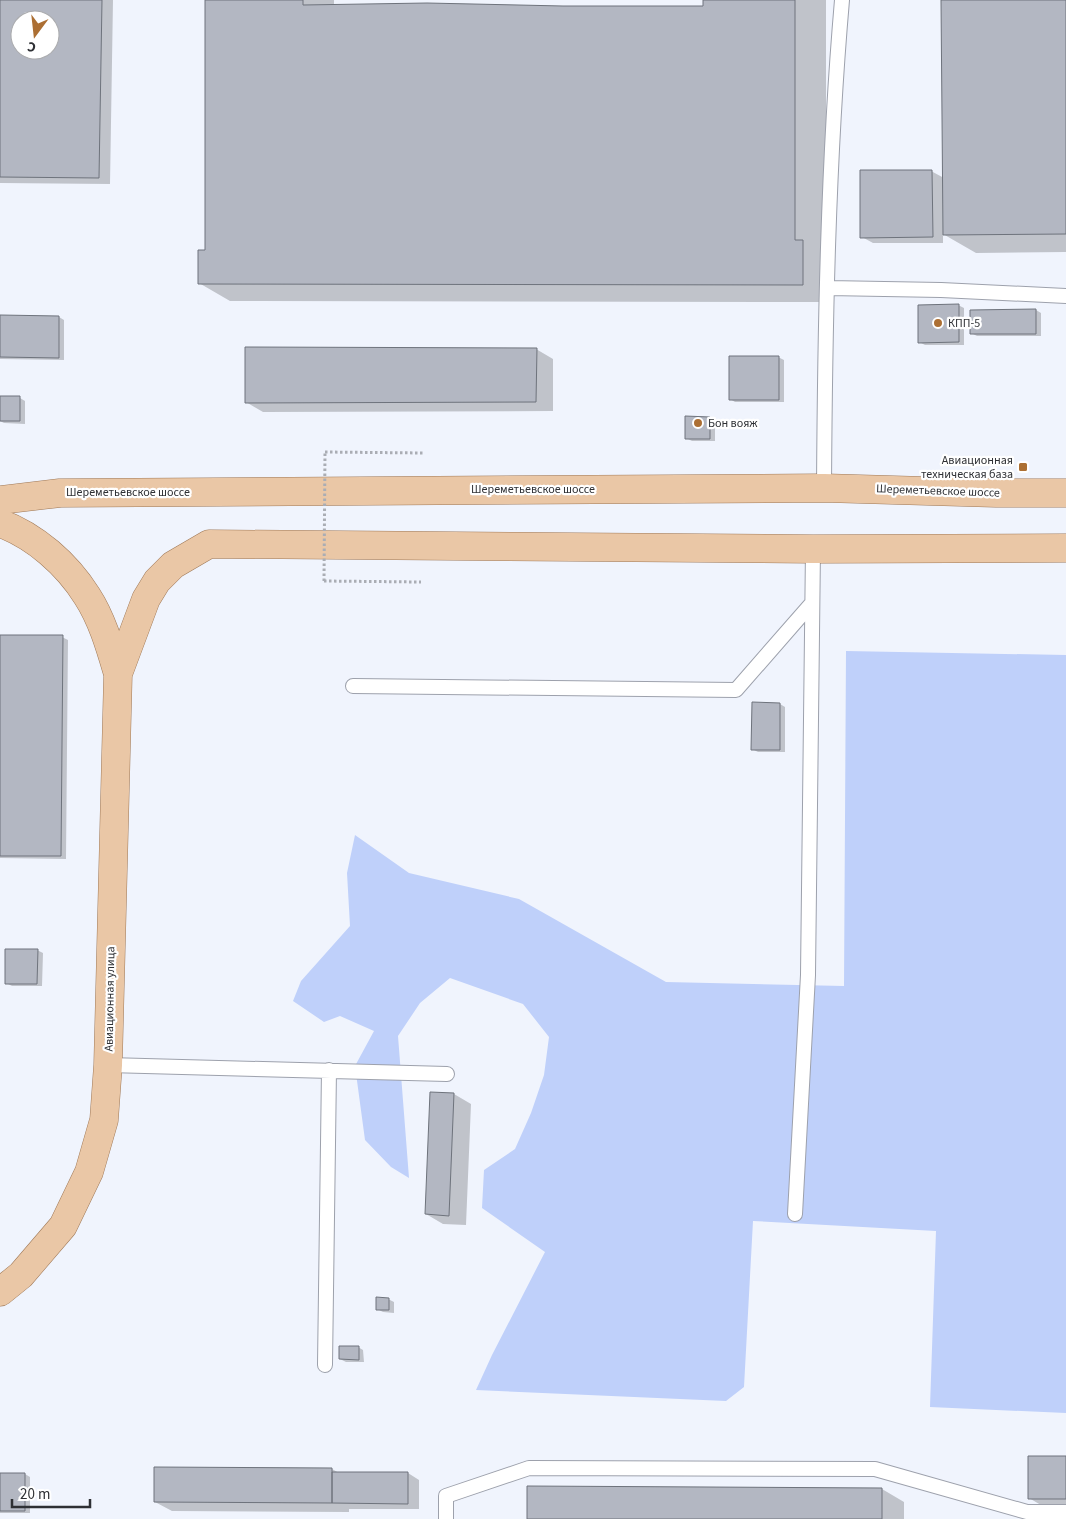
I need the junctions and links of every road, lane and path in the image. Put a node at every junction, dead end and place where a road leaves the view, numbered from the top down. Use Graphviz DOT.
graph roads {
  1 [pos="842,0"];
  2 [pos="828,288"];
  3 [pos="1066,296"];
  4 [pos="423,453"];
  5 [pos="824,488"];
  6 [pos="1066,493"];
  7 [pos="0,500"];
  8 [pos="0,523"];
  9 [pos="1066,548"];
  10 [pos="813,549"];
  11 [pos="421,582"];
  12 [pos="812,603"];
  13 [pos="118,674"];
  14 [pos="353,686"];
  15 [pos="108,1065"];
  16 [pos="329,1070"];
  17 [pos="447,1074"];
  18 [pos="795,1214"];
  19 [pos="0,1292"];
  20 [pos="325,1365"];
  21 [pos="1062,1515"];
  22 [pos="446,1519"];
  1 -- 2 [label="lane"];
  2 -- 3 [label="lane"];
  2 -- 5 [label="lane"];
  4 -- 11 [label="path, bridge"];
  5 -- 6 [label="main road, Шереметьевское шоссе"];
  5 -- 7 [label="main road, Шереметьевское шоссе"];
  8 -- 13 [label="main road, Авиационная улица"];
  9 -- 10 [label="main road"];
  10 -- 12 [label="lane"];
  10 -- 13 [label="main road, Авиационная улица"];
  12 -- 14 [label="lane"];
  12 -- 18 [label="lane"];
  13 -- 15 [label="main road, Авиационная улица"];
  15 -- 16 [label="lane"];
  15 -- 19 [label="main road, Авиационная улица"];
  16 -- 17 [label="lane"];
  16 -- 20 [label="lane"];
  21 -- 22 [label="lane"];
}
